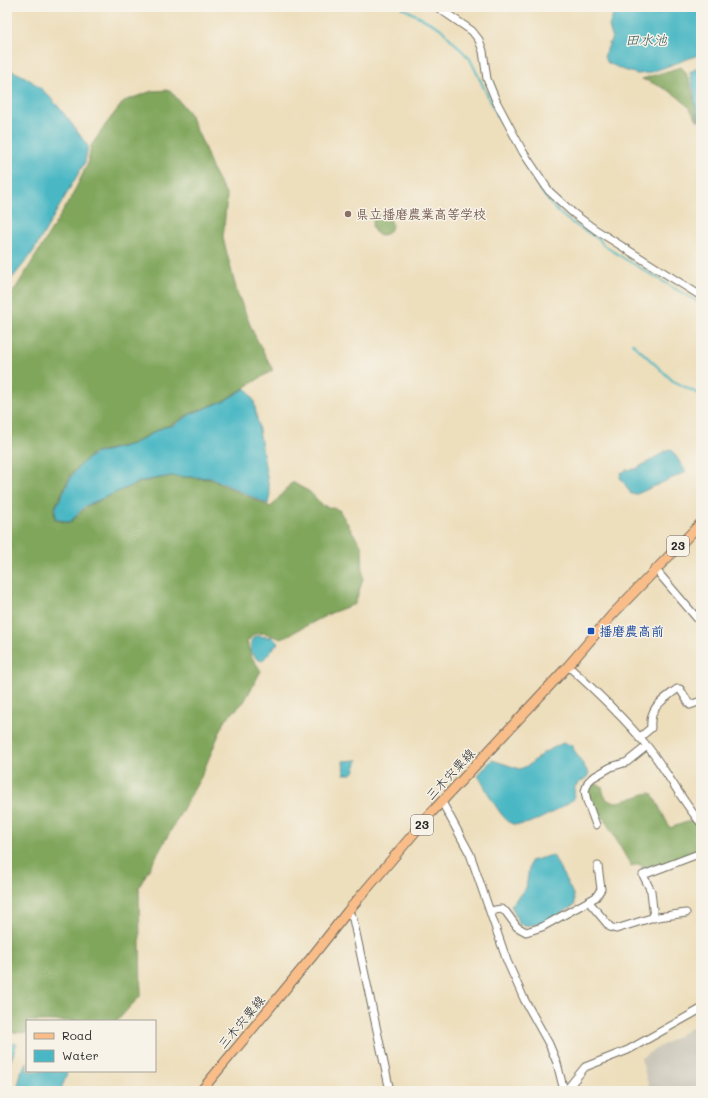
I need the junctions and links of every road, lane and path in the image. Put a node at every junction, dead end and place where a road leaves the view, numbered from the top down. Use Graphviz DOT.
graph roads {
  1 [pos="437,7"];
  2 [pos="701,296"];
  3 [pos="701,523"];
  4 [pos="656,570"];
  5 [pos="701,623"];
  6 [pos="568,666"];
  7 [pos="701,701"];
  8 [pos="639,738"];
  9 [pos="647,746"];
  10 [pos="442,802"];
  11 [pos="701,823"];
  12 [pos="596,825"];
  13 [pos="701,853"];
  14 [pos="598,866"];
  15 [pos="589,902"];
  16 [pos="348,911"];
  17 [pos="490,911"];
  18 [pos="686,913"];
  19 [pos="654,918"];
  20 [pos="701,1009"];
  21 [pos="564,1090"];
  22 [pos="201,1091"];
  23 [pos="390,1091"];
  1 -- 2 [label="street"];
  3 -- 4 [label="main road, 三木宍粟線 / 23"];
  4 -- 5 [label="street"];
  4 -- 6 [label="main road, 三木宍粟線 / 23"];
  6 -- 8 [label="street"];
  6 -- 10 [label="main road, 三木宍粟線 / 23"];
  7 -- 8 [label="street"];
  8 -- 9 [label="street"];
  9 -- 11 [label="street"];
  9 -- 12 [label="street"];
  10 -- 16 [label="main road, 三木宍粟線 / 23"];
  10 -- 17 [label="street"];
  13 -- 19 [label="street"];
  14 -- 15 [label="street"];
  15 -- 17 [label="street"];
  15 -- 19 [label="street"];
  16 -- 22 [label="main road, 三木宍粟線 / 23"];
  16 -- 23 [label="street"];
  17 -- 21 [label="street"];
  18 -- 19 [label="street"];
  20 -- 21 [label="street"];
}
